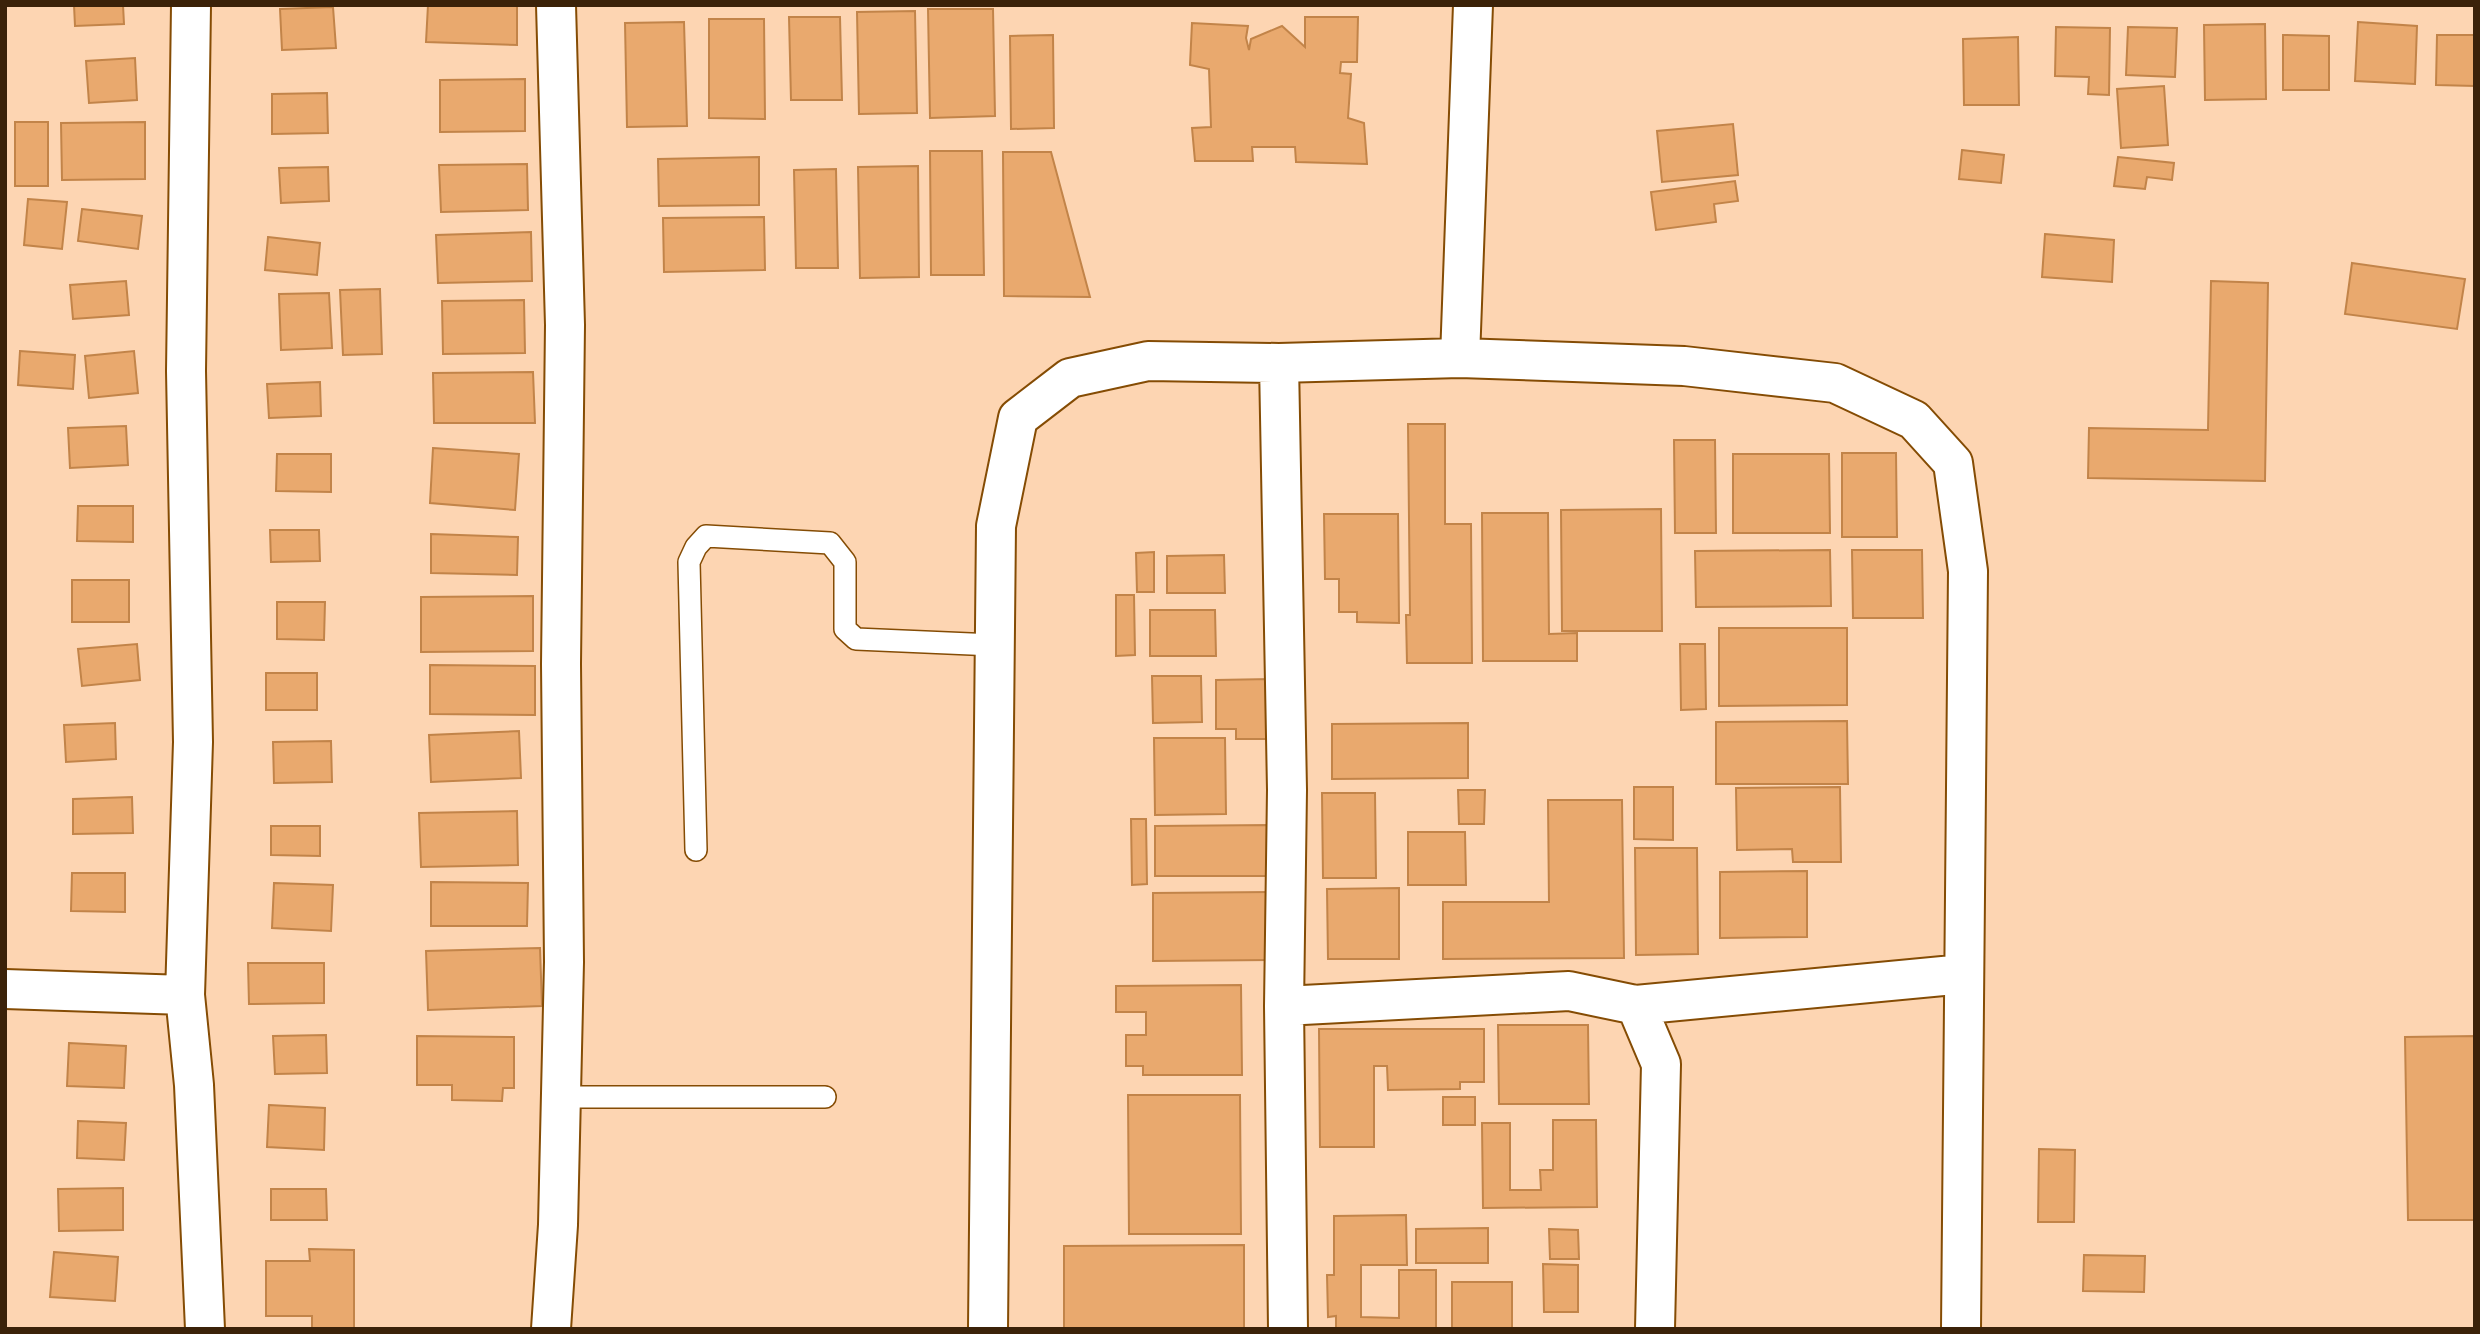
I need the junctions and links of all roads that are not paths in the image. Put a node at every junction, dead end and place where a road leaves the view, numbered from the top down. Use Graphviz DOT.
graph roads {
  1 [pos="191,5"];
  2 [pos="556,5"];
  3 [pos="1473,5"];
  4 [pos="1460,358"];
  5 [pos="1279,363"];
  6 [pos="994,645"];
  7 [pos="696,850"];
  8 [pos="1964,974"];
  9 [pos="5,989"];
  10 [pos="185,995"];
  11 [pos="1636,1005"];
  12 [pos="1284,1006"];
  13 [pos="561,1097"];
  14 [pos="825,1097"];
  15 [pos="205,1329"];
  16 [pos="551,1329"];
  17 [pos="988,1329"];
  18 [pos="1288,1329"];
  19 [pos="1655,1329"];
  20 [pos="1961,1329"];
  1 -- 10 [label="street"];
  2 -- 13 [label="street"];
  3 -- 4 [label="street"];
  4 -- 5 [label="street"];
  4 -- 8 [label="street"];
  5 -- 6 [label="street"];
  5 -- 12 [label="street"];
  6 -- 7 [label="lane"];
  6 -- 17 [label="street"];
  8 -- 11 [label="street"];
  8 -- 20 [label="street"];
  9 -- 10 [label="street"];
  10 -- 15 [label="street"];
  11 -- 12 [label="street"];
  11 -- 19 [label="street"];
  12 -- 18 [label="street"];
  13 -- 14 [label="lane"];
  13 -- 16 [label="street"];
}
